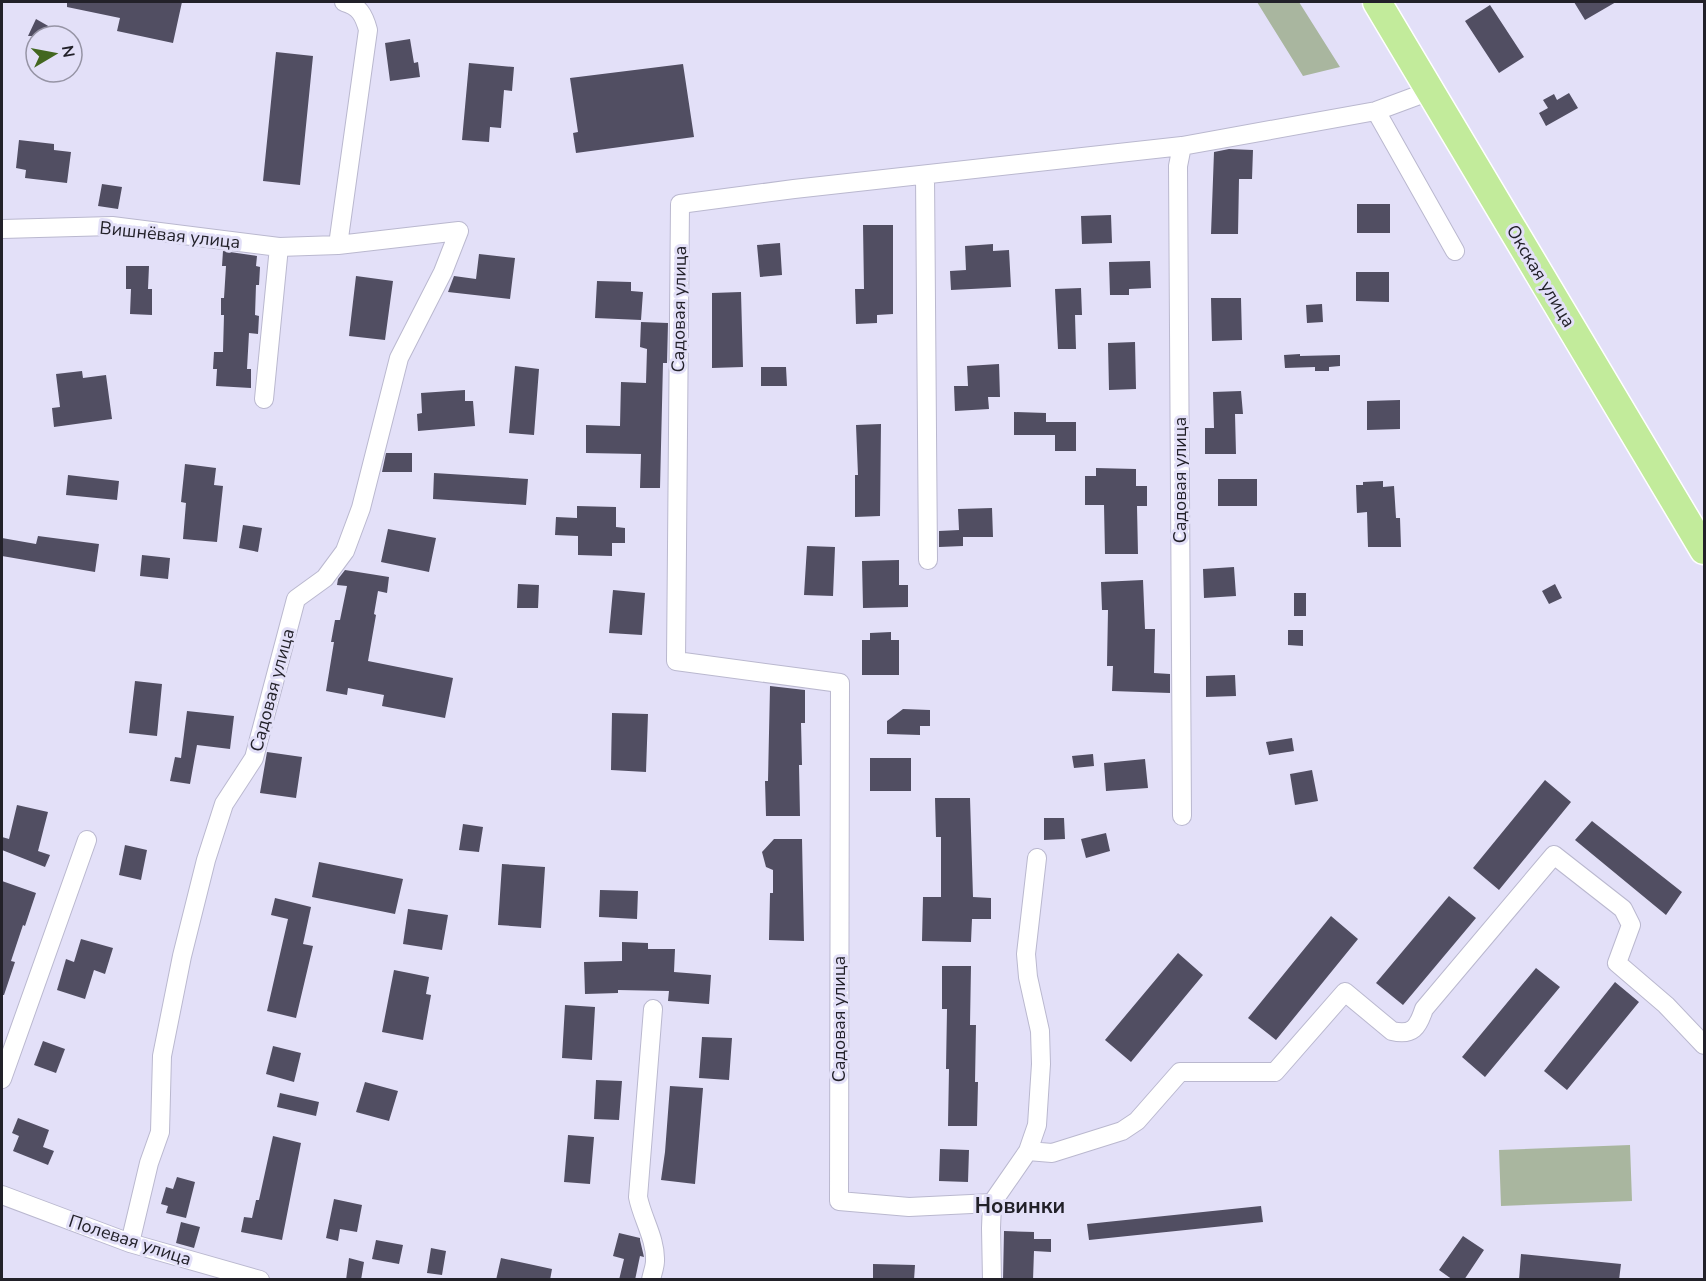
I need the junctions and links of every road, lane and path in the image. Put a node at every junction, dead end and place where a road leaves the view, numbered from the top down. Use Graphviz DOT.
graph roads {
  1 [pos="344,2"];
  2 [pos="1377,2"];
  3 [pos="1430,91"];
  4 [pos="1376,111"];
  5 [pos="1182,146"];
  6 [pos="925,175"];
  7 [pos="2,229"];
  8 [pos="459,231"];
  9 [pos="338,245"];
  10 [pos="279,247"];
  11 [pos="1455,251"];
  12 [pos="264,399"];
  13 [pos="1704,550"];
  14 [pos="928,560"];
  15 [pos="1182,816"];
  16 [pos="87,840"];
  17 [pos="1037,858"];
  18 [pos="653,1009"];
  19 [pos="1704,1045"];
  20 [pos="2,1079"];
  21 [pos="1028,1150"];
  22 [pos="2,1195"];
  23 [pos="993,1203"];
  24 [pos="130,1244"];
  25 [pos="260,1280"];
  26 [pos="651,1280"];
  27 [pos="992,1280"];
  1 -- 9 [label="street"];
  2 -- 3 [label="main road, Окская улица"];
  3 -- 4 [label="street, Садовая улица"];
  3 -- 13 [label="main road, Окская улица"];
  4 -- 5 [label="street, Садовая улица"];
  4 -- 11 [label="street"];
  5 -- 6 [label="street, Садовая улица"];
  5 -- 15 [label="street, Садовая улица"];
  6 -- 14 [label="street"];
  6 -- 23 [label="street, Садовая улица"];
  7 -- 10 [label="street, Вишнёвая улица"];
  8 -- 9 [label="street, Вишнёвая улица"];
  8 -- 24 [label="street, Садовая улица"];
  9 -- 10 [label="street, Вишнёвая улица"];
  10 -- 12 [label="street"];
  16 -- 20 [label="street"];
  17 -- 21 [label="street"];
  18 -- 26 [label="street"];
  19 -- 21 [label="street"];
  21 -- 23 [label="street"];
  22 -- 24 [label="street, Полевая улица"];
  23 -- 27 [label="street"];
  24 -- 25 [label="street, Полевая улица"];
}
